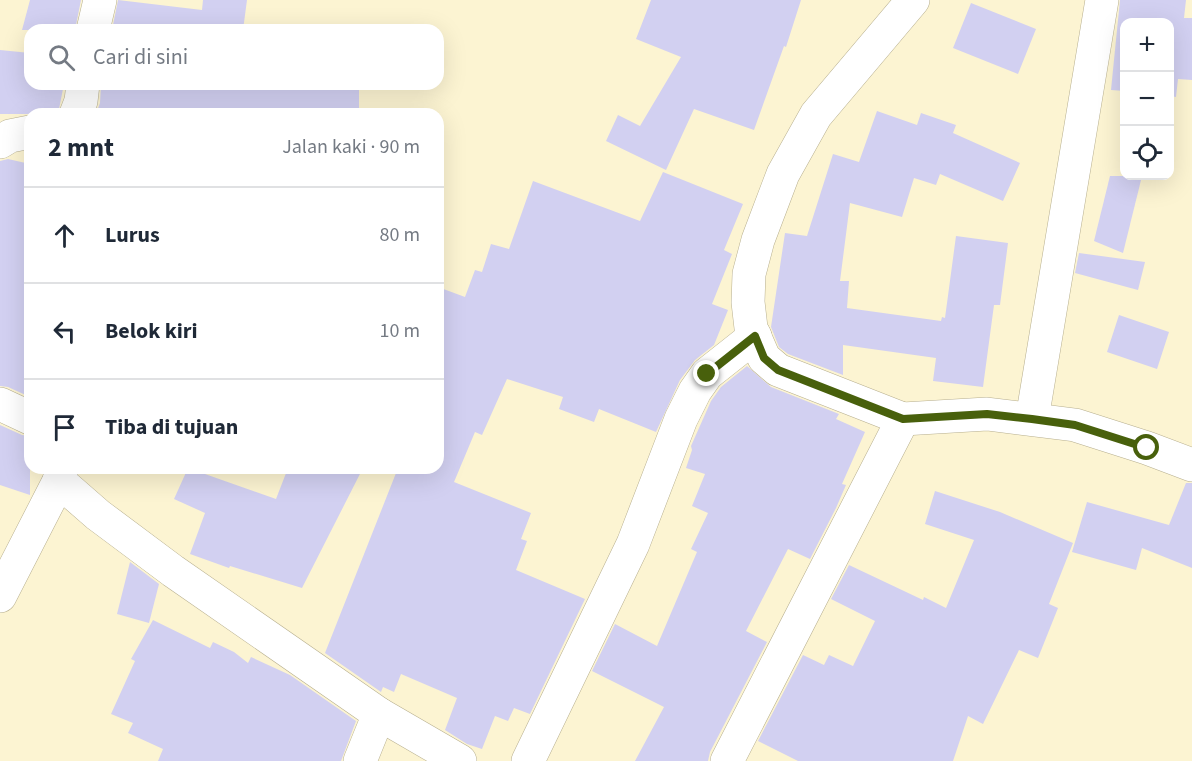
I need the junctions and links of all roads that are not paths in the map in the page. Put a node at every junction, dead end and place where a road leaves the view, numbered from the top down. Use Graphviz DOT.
graph roads {
  1 [pos="100,0"];
  2 [pos="913,0"];
  3 [pos="1102,0"];
  4 [pos="94,24"];
  5 [pos="82,90"];
  6 [pos="78,108"];
  7 [pos="24,133"];
  8 [pos="0,142"];
  9 [pos="755,336"];
  10 [pos="0,404"];
  11 [pos="24,415"];
  12 [pos="903,419"];
  13 [pos="1032,419"];
  14 [pos="1192,465"];
  15 [pos="61,474"];
  16 [pos="0,596"];
  17 [pos="379,714"];
  18 [pos="360,761"];
  19 [pos="460,761"];
  20 [pos="528,761"];
  21 [pos="727,761"];
  1 -- 4 [label="street"];
  2 -- 9 [label="street"];
  3 -- 13 [label="street"];
  5 -- 6 [label="street"];
  7 -- 8 [label="street"];
  9 -- 12 [label="street"];
  9 -- 20 [label="street"];
  10 -- 11 [label="street"];
  12 -- 13 [label="street"];
  12 -- 21 [label="street"];
  13 -- 14 [label="street"];
  15 -- 16 [label="street"];
  15 -- 17 [label="street"];
  17 -- 18 [label="street"];
  17 -- 19 [label="street"];
}
